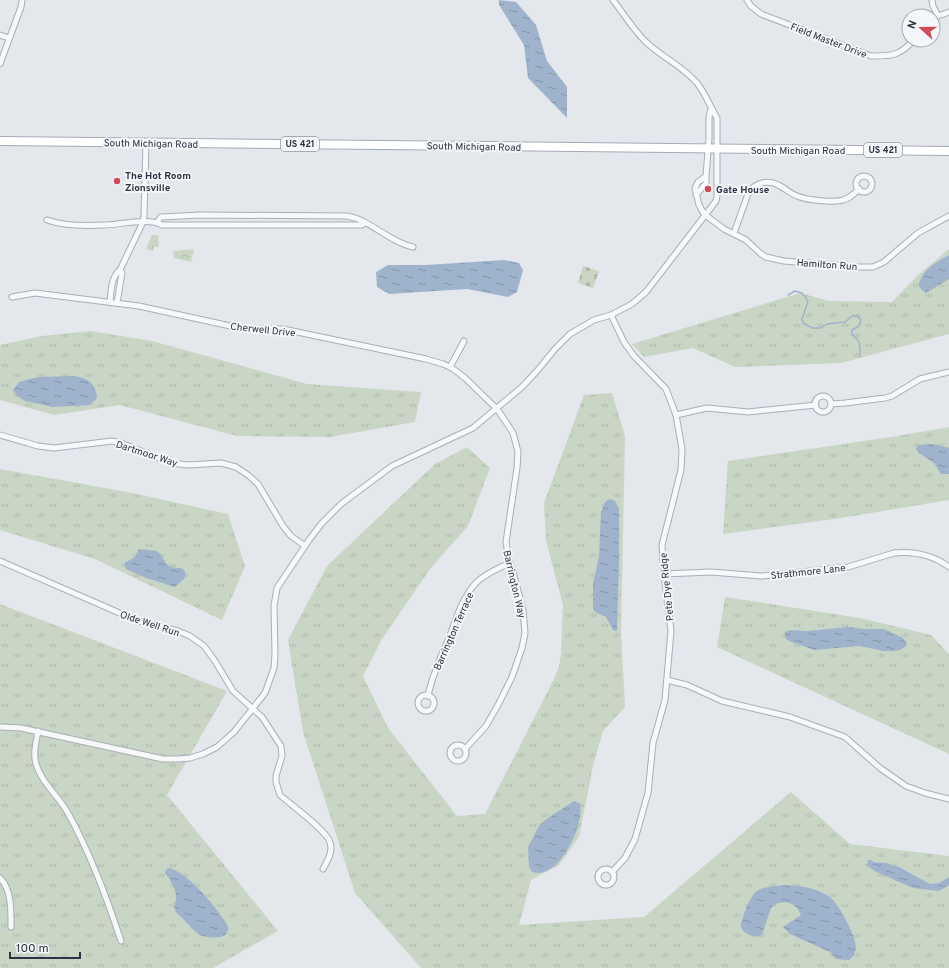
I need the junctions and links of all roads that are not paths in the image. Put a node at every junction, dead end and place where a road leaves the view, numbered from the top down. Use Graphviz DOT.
graph roads {
  1 [pos="22,0"];
  2 [pos="613,0"];
  3 [pos="747,0"];
  4 [pos="0,35"];
  5 [pos="9,38"];
  6 [pos="907,48"];
  7 [pos="0,64"];
  8 [pos="0,141"];
  9 [pos="146,142"];
  10 [pos="712,149"];
  11 [pos="949,151"];
  12 [pos="859,189"];
  13 [pos="704,214"];
  14 [pos="239,215"];
  15 [pos="316,216"];
  16 [pos="949,216"];
  17 [pos="47,220"];
  18 [pos="143,222"];
  19 [pos="157,222"];
  20 [pos="365,223"];
  21 [pos="238,224"];
  22 [pos="316,225"];
  23 [pos="734,233"];
  24 [pos="413,247"];
  25 [pos="120,270"];
  26 [pos="12,297"];
  27 [pos="110,302"];
  28 [pos="117,303"];
  29 [pos="611,315"];
  30 [pos="464,341"];
  31 [pos="450,367"];
  32 [pos="949,372"];
  33 [pos="831,404"];
  34 [pos="816,405"];
  35 [pos="497,409"];
  36 [pos="676,415"];
  37 [pos="0,436"];
  38 [pos="305,546"];
  39 [pos="0,561"];
  40 [pos="510,563"];
  41 [pos="949,566"];
  42 [pos="664,574"];
  43 [pos="667,680"];
  44 [pos="428,696"];
  45 [pos="252,709"];
  46 [pos="0,727"];
  47 [pos="38,731"];
  48 [pos="465,749"];
  49 [pos="949,799"];
  50 [pos="323,869"];
  51 [pos="612,872"];
  52 [pos="0,878"];
  53 [pos="11,927"];
  54 [pos="121,941"];
  1 -- 5 [label="street"];
  2 -- 10 [label="street"];
  3 -- 6 [label="street, Field Master Drive"];
  4 -- 5 [label="street"];
  5 -- 7 [label="street"];
  8 -- 9 [label="main road, South Michigan Road / US 421"];
  9 -- 10 [label="main road, South Michigan Road / US 421"];
  9 -- 18 [label="street"];
  10 -- 11 [label="main road, South Michigan Road / US 421"];
  10 -- 13 [label="street"];
  10 -- 13 [label="street"];
  12 -- 23 [label="street"];
  13 -- 23 [label="street, Hamilton Run"];
  13 -- 29 [label="street"];
  14 -- 15 [label="street"];
  14 -- 19 [label="street"];
  14 -- 21 [label="street"];
  15 -- 20 [label="street"];
  15 -- 22 [label="street"];
  16 -- 23 [label="street, Hamilton Run"];
  17 -- 18 [label="street"];
  18 -- 19 [label="street"];
  18 -- 25 [label="street"];
  19 -- 21 [label="street"];
  20 -- 22 [label="street"];
  20 -- 24 [label="street"];
  21 -- 22 [label="street"];
  25 -- 27 [label="street"];
  25 -- 28 [label="street"];
  26 -- 27 [label="street, Cherwell Drive"];
  27 -- 28 [label="street, Cherwell Drive"];
  28 -- 31 [label="street, Cherwell Drive"];
  29 -- 35 [label="street"];
  29 -- 36 [label="street, Pete Dye Ridge"];
  30 -- 31 [label="street"];
  31 -- 35 [label="street, Cherwell Drive"];
  32 -- 33 [label="street"];
  33 -- 34 [label="street"];
  33 -- 34 [label="street"];
  34 -- 36 [label="street"];
  35 -- 38 [label="street"];
  35 -- 40 [label="street, Barrington Way"];
  36 -- 42 [label="street, Pete Dye Ridge"];
  37 -- 38 [label="street, Dartmoor Way"];
  38 -- 45 [label="street"];
  39 -- 45 [label="street, Olde Well Run"];
  40 -- 44 [label="street, Barrington Terrace"];
  40 -- 48 [label="street, Barrington Way"];
  41 -- 42 [label="street, Strathmore Lane"];
  42 -- 43 [label="street, Pete Dye Ridge"];
  43 -- 49 [label="street"];
  43 -- 51 [label="street, Pete Dye Ridge"];
  45 -- 47 [label="street"];
  45 -- 50 [label="street, Olde Well Run"];
  46 -- 47 [label="street"];
  47 -- 54 [label="street"];
  52 -- 53 [label="street"];
}
